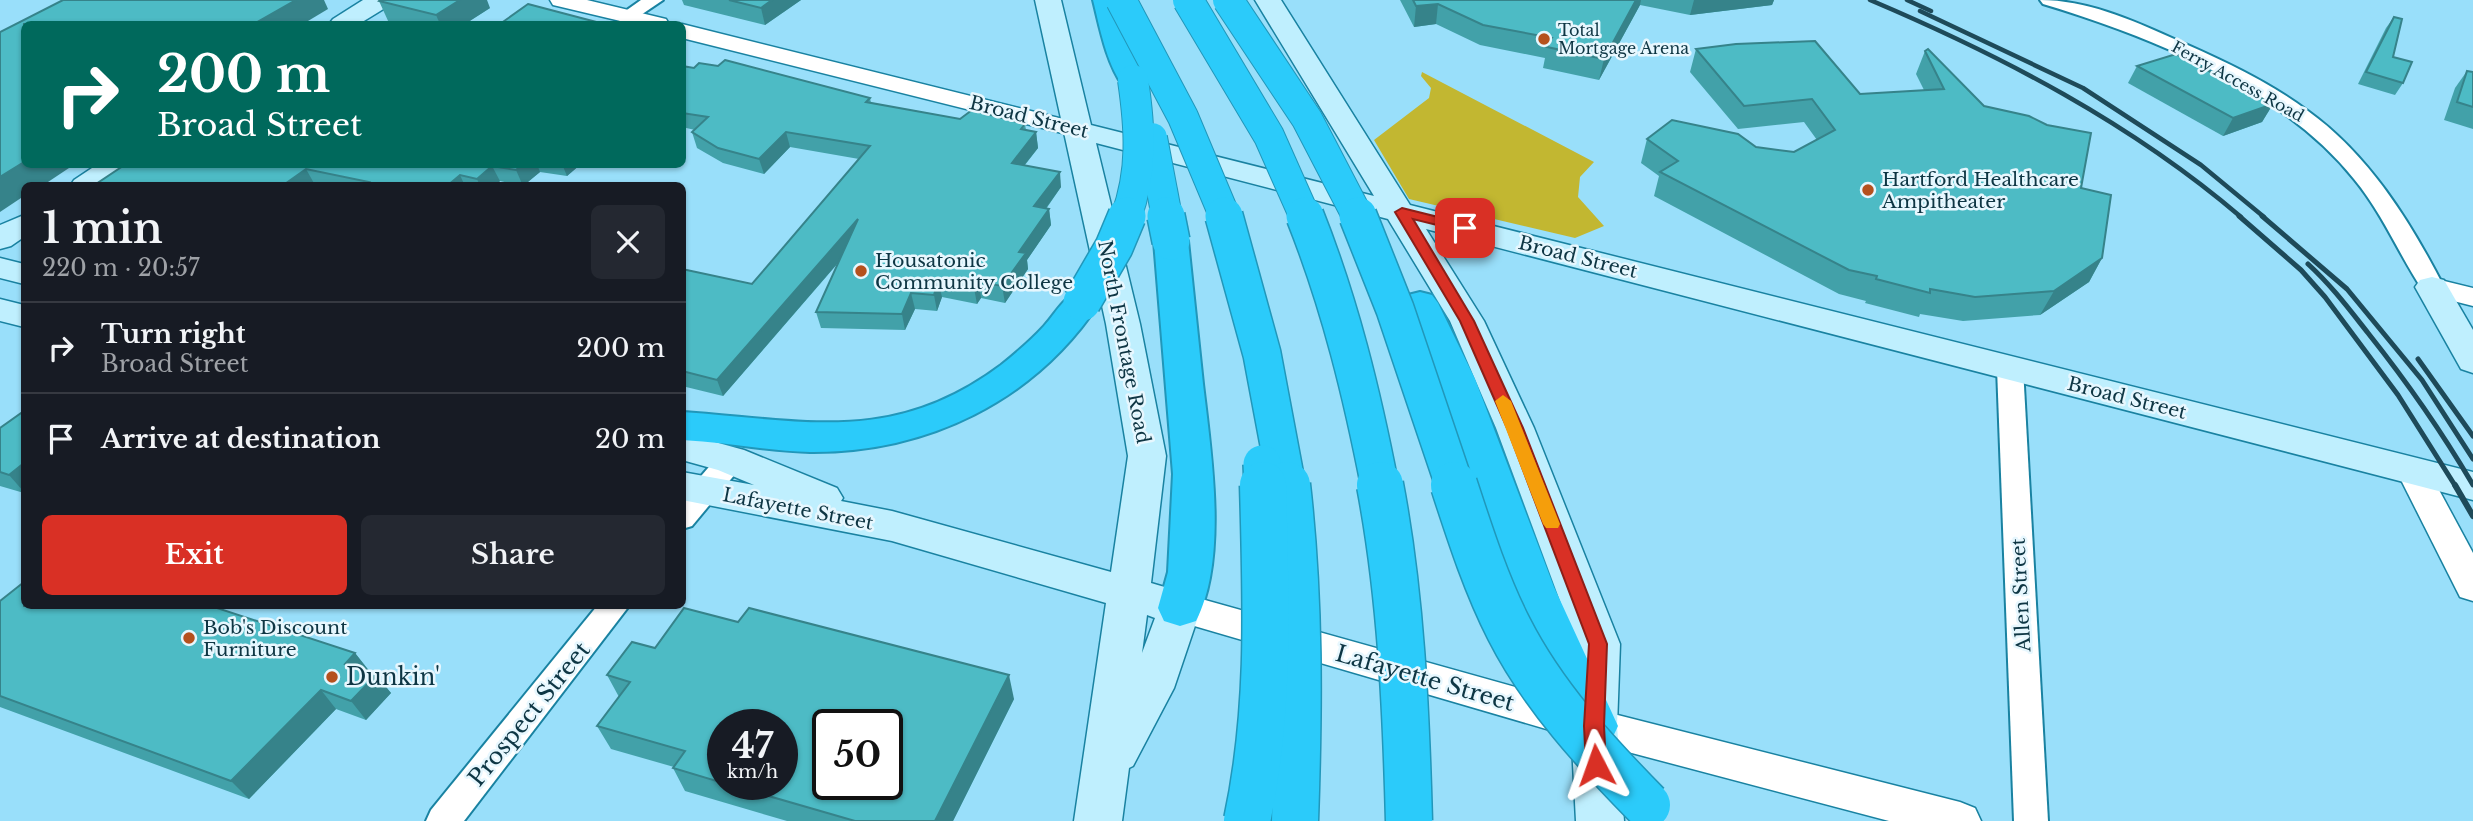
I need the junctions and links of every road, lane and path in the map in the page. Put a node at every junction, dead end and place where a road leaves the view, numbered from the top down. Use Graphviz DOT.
graph roads {
  1 [pos="381,0"];
  2 [pos="561,0"];
  3 [pos="654,0"];
  4 [pos="1048,0"];
  5 [pos="1106,0"];
  6 [pos="1121,0"];
  7 [pos="1188,0"];
  8 [pos="1228,0"];
  9 [pos="1239,0"];
  10 [pos="2049,0"];
  11 [pos="1272,5"];
  12 [pos="626,16"];
  13 [pos="347,21"];
  14 [pos="646,21"];
  15 [pos="686,32"];
  16 [pos="1133,80"];
  17 [pos="1078,130"];
  18 [pos="1317,139"];
  19 [pos="113,168"];
  20 [pos="91,182"];
  21 [pos="1402,212"];
  22 [pos="21,226"];
  23 [pos="0,239"];
  24 [pos="0,268"];
  25 [pos="21,273"];
  26 [pos="2432,287"];
  27 [pos="2473,297"];
  28 [pos="0,310"];
  29 [pos="21,315"];
  30 [pos="1260,347"];
  31 [pos="2473,361"];
  32 [pos="2010,368"];
  33 [pos="686,426"];
  34 [pos="686,447"];
  35 [pos="731,460"];
  36 [pos="2412,470"];
  37 [pos="2473,486"];
  38 [pos="689,498"];
  39 [pos="892,526"];
  40 [pos="2473,587"];
  41 [pos="1130,594"];
  42 [pos="1180,608"];
  43 [pos="612,609"];
  44 [pos="1594,726"];
  45 [pos="1106,772"];
  46 [pos="1656,813"];
  47 [pos="443,821"];
  48 [pos="1098,821"];
  49 [pos="1248,821"];
  50 [pos="1295,821"];
  51 [pos="1409,821"];
  52 [pos="1600,821"];
  53 [pos="1960,821"];
  54 [pos="2031,821"];
  1 -- 13 [label="main road"];
  2 -- 12 [label="street"];
  3 -- 12 [label="street"];
  4 -- 17 [label="main road, North Frontage Road"];
  5 -- 16 [label="highway"];
  6 -- 30 [label="highway, bridge"];
  7 -- 51 [label="highway, bridge"];
  8 -- 18 [label="highway, bridge"];
  9 -- 11 [label="main road"];
  10 -- 26 [label="street, Ferry Access Road"];
  11 -- 21 [label="main road"];
  12 -- 14 [label="street"];
  15 -- 17 [label="street, Broad Street"];
  16 -- 33 [label="highway, bridge"];
  16 -- 42 [label="highway, bridge"];
  17 -- 21 [label="main road, Broad Street"];
  17 -- 41 [label="main road, North Frontage Road"];
  18 -- 44 [label="highway, bridge"];
  18 -- 46 [label="highway, bridge"];
  19 -- 20 [label="main road"];
  21 -- 32 [label="main road, Broad Street"];
  21 -- 44 [label="main road"];
  22 -- 23 [label="main road"];
  24 -- 25 [label="main road"];
  26 -- 27 [label="street"];
  26 -- 31 [label="main road, Ferry Access Road"];
  28 -- 29 [label="main road"];
  30 -- 49 [label="highway, bridge"];
  30 -- 50 [label="highway, bridge"];
  32 -- 36 [label="main road, Broad Street"];
  32 -- 54 [label="street, Allen Street"];
  34 -- 35 [label="main road, Lafayette Street"];
  35 -- 38 [label="street"];
  35 -- 39 [label="main road, Lafayette Street"];
  36 -- 37 [label="main road, Broad Street"];
  36 -- 40 [label="street"];
  38 -- 39 [label="main road, Lafayette Street"];
  39 -- 41 [label="main road, Lafayette Street"];
  41 -- 42 [label="main road, Lafayette Street"];
  41 -- 45 [label="main road, North Frontage Road"];
  42 -- 44 [label="street, Lafayette Street"];
  42 -- 45 [label="main road, North Frontage Road"];
  43 -- 47 [label="street, Prospect Street"];
  44 -- 52 [label="main road"];
  44 -- 53 [label="street, Lafayette Street"];
  45 -- 48 [label="main road, North Frontage Road"];
}
